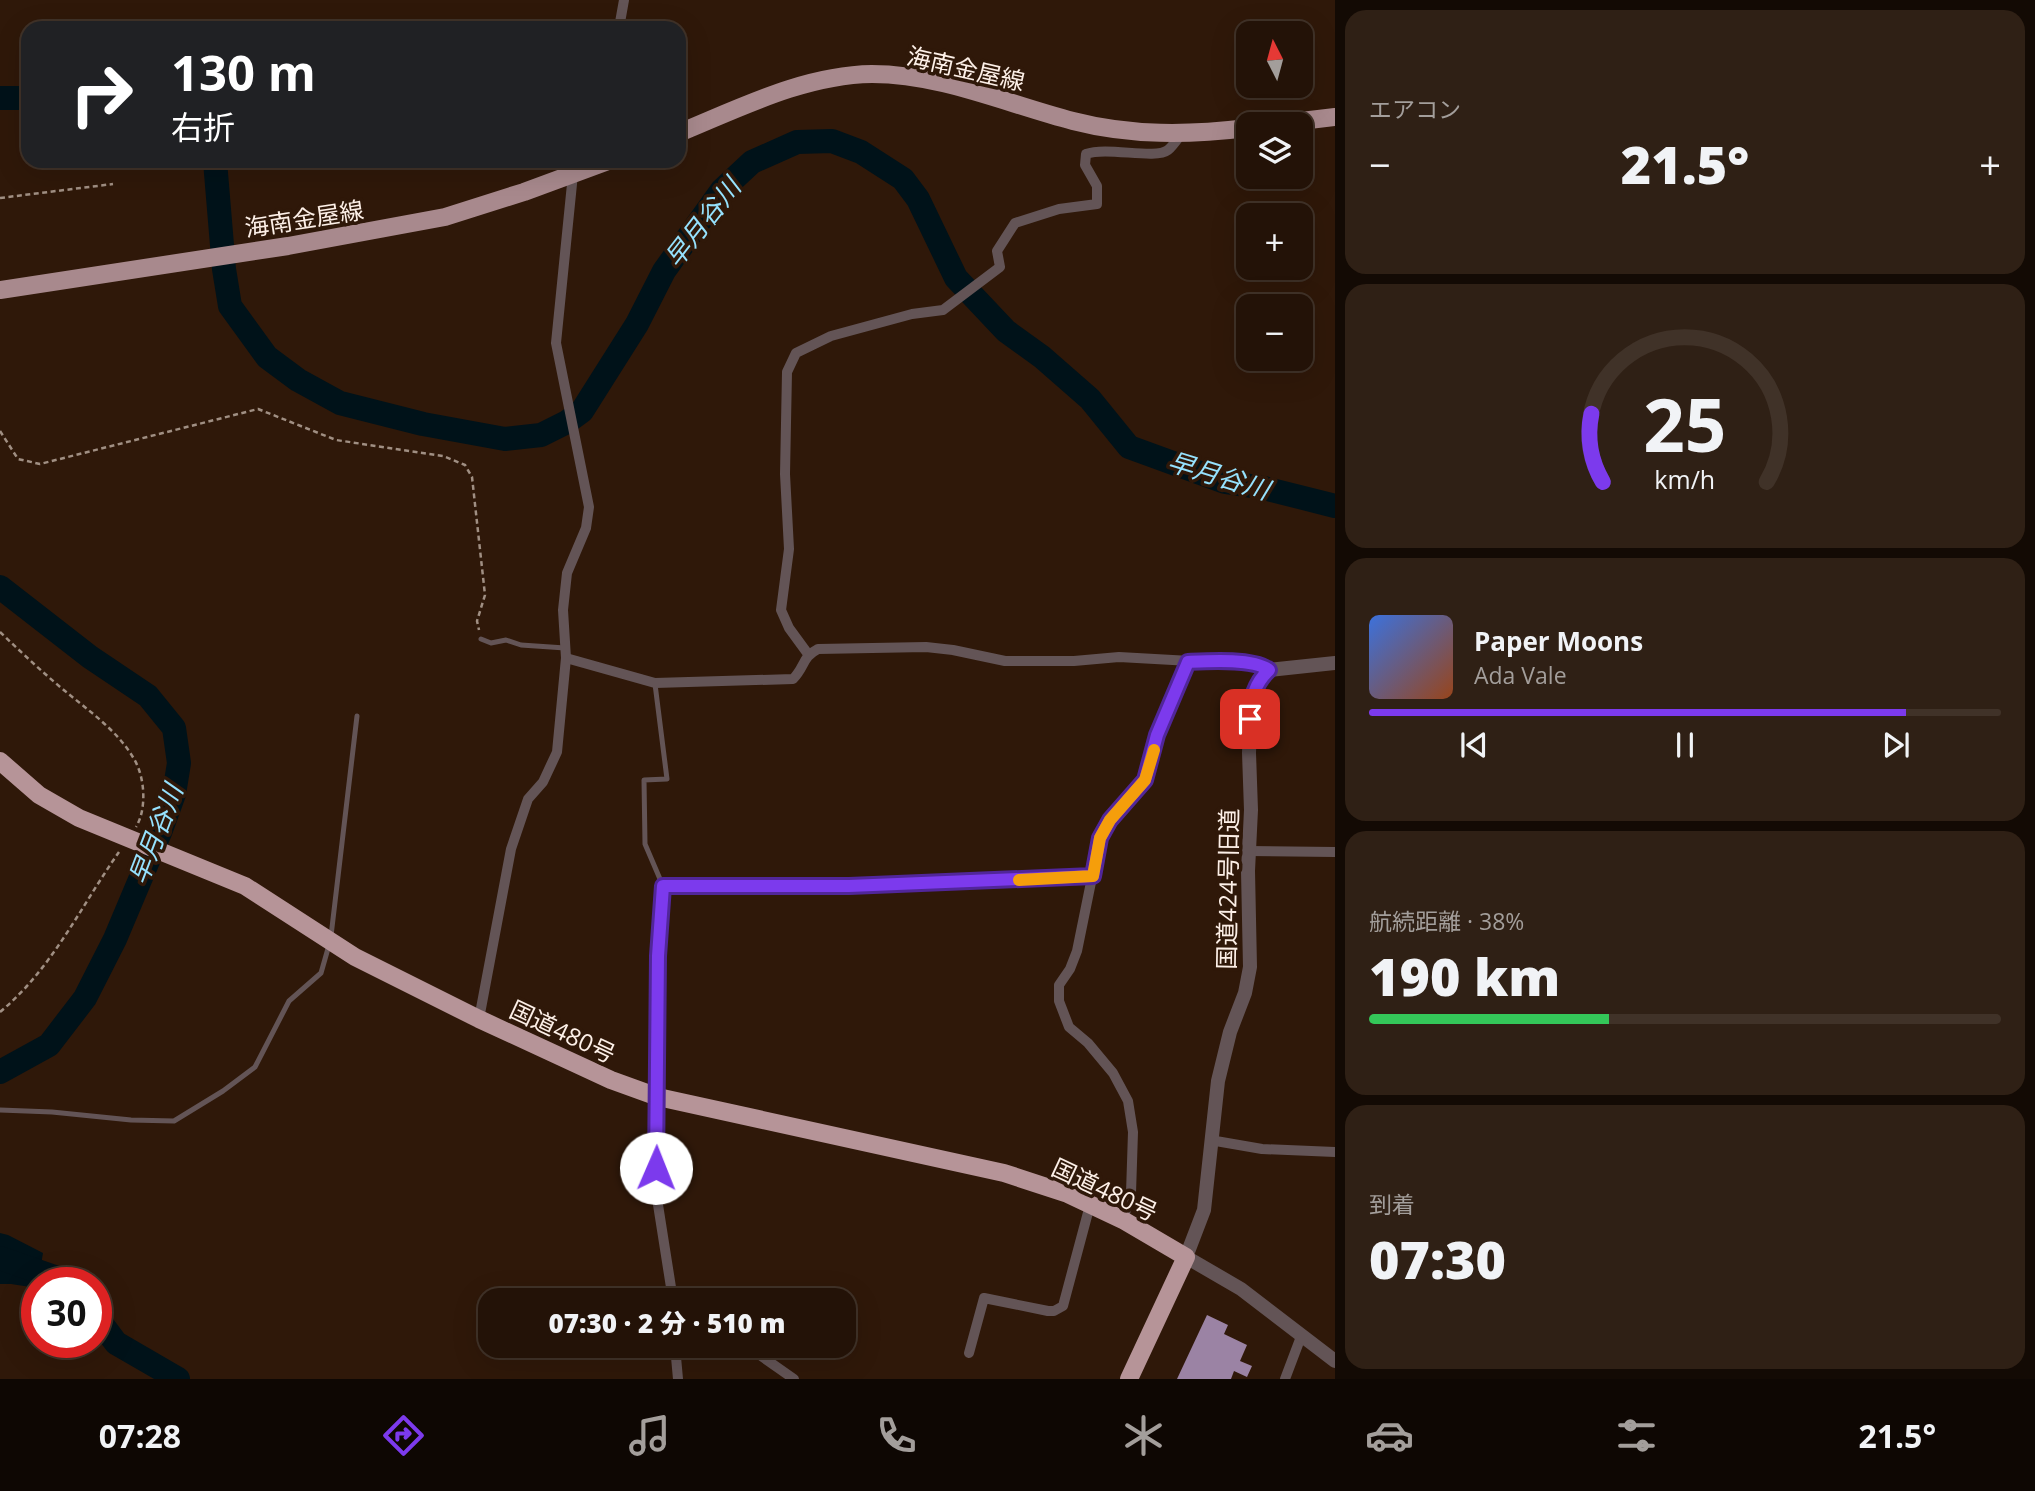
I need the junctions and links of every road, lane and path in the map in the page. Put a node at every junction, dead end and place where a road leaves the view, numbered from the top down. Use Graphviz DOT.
graph roads {
  1 [pos="624,0"];
  2 [pos="621,21"];
  3 [pos="1335,117"];
  4 [pos="1313,120"];
  5 [pos="1236,129"];
  6 [pos="686,130"];
  7 [pos="1182,133"];
  8 [pos="571,168"];
  9 [pos="113,184"];
  10 [pos="0,198"];
  11 [pos="0,290"];
  12 [pos="0,431"];
  13 [pos="0,632"];
  14 [pos="481,639"];
  15 [pos="566,653"];
  16 [pos="808,654"];
  17 [pos="1188,662"];
  18 [pos="1335,663"];
  19 [pos="1269,670"];
  20 [pos="655,683"];
  21 [pos="356,716"];
  22 [pos="0,761"];
  23 [pos="133,839"];
  24 [pos="1248,851"];
  25 [pos="1335,852"];
  26 [pos="1093,876"];
  27 [pos="663,886"];
  28 [pos="330,941"];
  29 [pos="0,1012"];
  30 [pos="479,1019"];
  31 [pos="658,1097"];
  32 [pos="0,1110"];
  33 [pos="1210,1140"];
  34 [pos="1335,1152"];
  35 [pos="1090,1205"];
  36 [pos="1124,1220"];
  37 [pos="1186,1257"];
  38 [pos="672,1288"];
  39 [pos="1301,1334"];
  40 [pos="969,1353"];
  41 [pos="676,1358"];
  42 [pos="764,1358"];
  43 [pos="1335,1361"];
  44 [pos="678,1379"];
  45 [pos="794,1379"];
  46 [pos="1129,1379"];
  47 [pos="1285,1379"];
  1 -- 2 [label="street"];
  3 -- 4 [label="main road"];
  5 -- 7 [label="main road, 海南金屋線"];
  6 -- 7 [label="main road, 海南金屋線"];
  7 -- 16 [label="street"];
  8 -- 11 [label="main road, 海南金屋線"];
  8 -- 15 [label="street"];
  9 -- 10 [label="path"];
  12 -- 14 [label="path"];
  13 -- 23 [label="path"];
  14 -- 15 [label="lane"];
  15 -- 20 [label="street"];
  15 -- 30 [label="street"];
  16 -- 17 [label="street"];
  16 -- 20 [label="street"];
  17 -- 19 [label="street"];
  17 -- 26 [label="street"];
  18 -- 19 [label="street"];
  19 -- 24 [label="street, 国道424号旧道"];
  20 -- 27 [label="lane"];
  21 -- 28 [label="lane"];
  22 -- 23 [label="highway, 国道480号"];
  23 -- 28 [label="highway, 国道480号"];
  23 -- 29 [label="path"];
  24 -- 25 [label="street"];
  24 -- 33 [label="street, 国道424号旧道"];
  26 -- 27 [label="street"];
  26 -- 36 [label="street"];
  27 -- 31 [label="street"];
  28 -- 30 [label="highway, 国道480号"];
  28 -- 32 [label="lane"];
  30 -- 31 [label="highway, 国道480号"];
  31 -- 35 [label="highway, 国道480号"];
  31 -- 38 [label="street"];
  33 -- 34 [label="street"];
  33 -- 37 [label="street, 国道424号旧道"];
  35 -- 36 [label="highway, 国道480号"];
  35 -- 40 [label="street"];
  36 -- 37 [label="highway, 国道480号"];
  37 -- 39 [label="street"];
  37 -- 46 [label="highway"];
  39 -- 43 [label="street"];
  39 -- 47 [label="street"];
  41 -- 44 [label="street"];
  42 -- 45 [label="street"];
}
